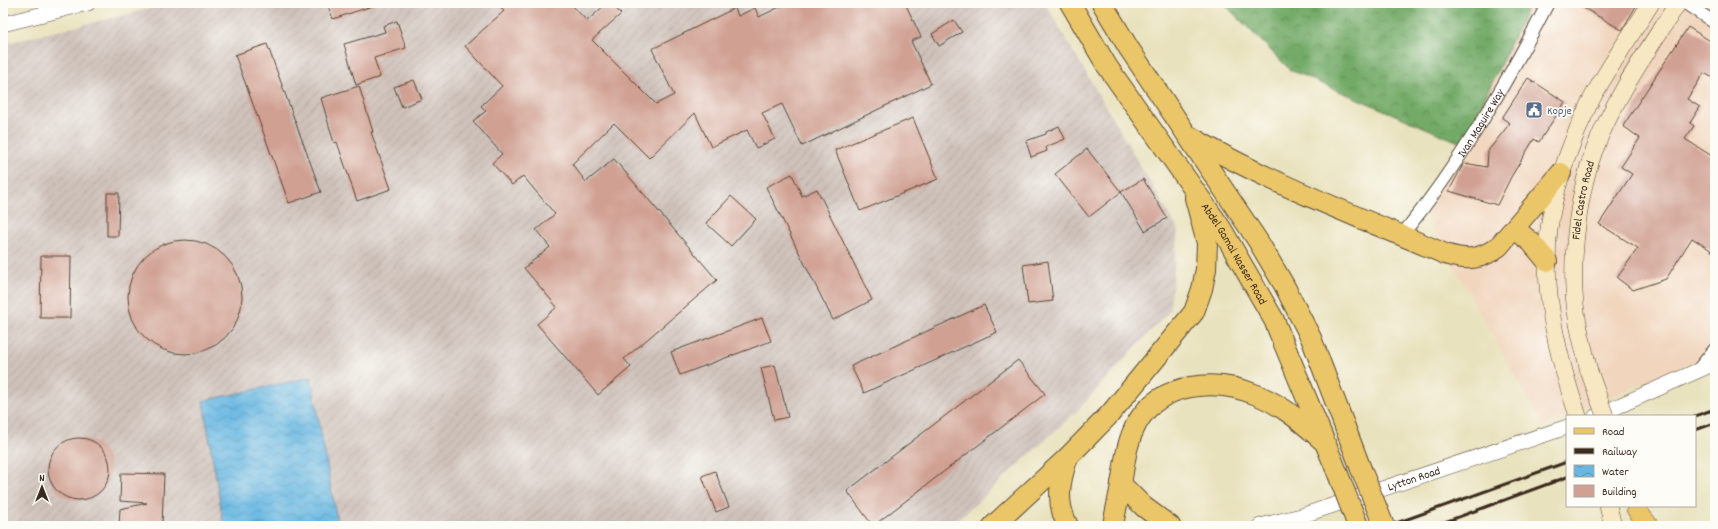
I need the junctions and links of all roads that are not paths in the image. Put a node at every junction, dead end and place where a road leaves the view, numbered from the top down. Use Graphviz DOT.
graph roads {
  1 [pos="88,3"];
  2 [pos="1070,3"];
  3 [pos="1102,3"];
  4 [pos="1548,3"];
  5 [pos="1651,3"];
  6 [pos="1678,3"];
  7 [pos="1684,3"];
  8 [pos="1715,23"];
  9 [pos="3,24"];
  10 [pos="1188,135"];
  11 [pos="1561,174"];
  12 [pos="1192,184"];
  13 [pos="1515,229"];
  14 [pos="1402,235"];
  15 [pos="1547,261"];
  16 [pos="1715,349"];
  17 [pos="1715,363"];
  18 [pos="1695,373"];
  19 [pos="1578,415"];
  20 [pos="1598,415"];
  21 [pos="1605,415"];
  22 [pos="1566,428"];
  23 [pos="1326,444"];
  24 [pos="1068,457"];
  25 [pos="1121,484"];
  26 [pos="1608,507"];
  27 [pos="1636,514"];
  28 [pos="992,526"];
  29 [pos="1068,526"];
  30 [pos="1113,526"];
  31 [pos="1170,526"];
  32 [pos="1260,526"];
  33 [pos="1358,526"];
  34 [pos="1384,526"];
  35 [pos="1613,526"];
  36 [pos="1649,526"];
  1 -- 9 [label="street"];
  2 -- 12 [label="highway, Abdel Gamal Nasser Road"];
  3 -- 10 [label="highway, Abdel Gamal Nasser Road"];
  4 -- 14 [label="street, Ivan Maguire Way"];
  5 -- 11 [label="main road, Fidel Castro Road"];
  6 -- 21 [label="main road, Fidel Castro Road, bridge"];
  7 -- 8 [label="street"];
  10 -- 14 [label="highway"];
  10 -- 34 [label="highway, Abdel Gamal Nasser Road, bridge"];
  11 -- 13 [label="highway"];
  11 -- 15 [label="main road, Fidel Castro Road"];
  12 -- 23 [label="highway, Abdel Gamal Nasser Road"];
  12 -- 24 [label="highway"];
  13 -- 14 [label="highway"];
  13 -- 15 [label="highway"];
  15 -- 19 [label="main road, Fidel Castro Road"];
  16 -- 18 [label="street"];
  17 -- 18 [label="street"];
  18 -- 20 [label="street"];
  22 -- 32 [label="street, Lytton Road"];
  23 -- 25 [label="highway"];
  23 -- 33 [label="highway, Abdel Gamal Nasser Road, bridge"];
  24 -- 28 [label="highway"];
  24 -- 29 [label="highway"];
  25 -- 30 [label="highway"];
  25 -- 31 [label="highway"];
  26 -- 35 [label="main road"];
  27 -- 36 [label="main road"];
}
